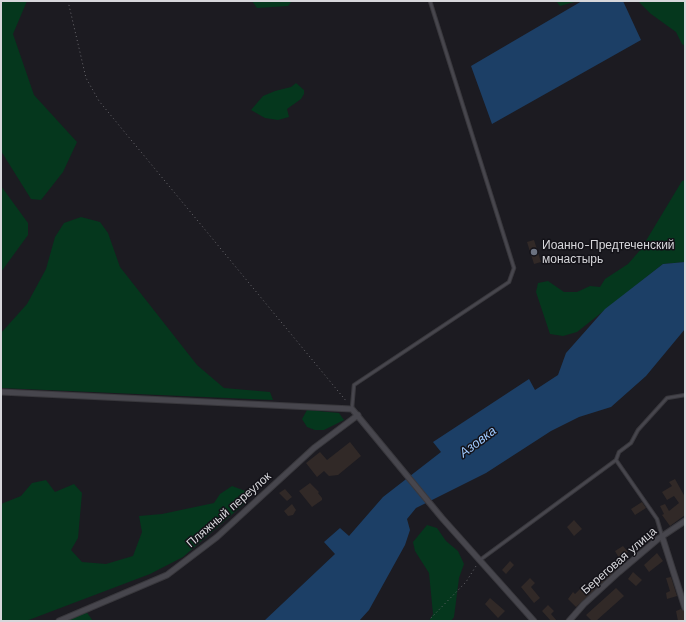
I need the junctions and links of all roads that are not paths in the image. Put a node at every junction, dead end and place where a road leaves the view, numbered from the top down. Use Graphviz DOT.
graph roads {
  1 [pos="430,1"];
  2 [pos="1,392"];
  3 [pos="685,395"];
  4 [pos="352,409"];
  5 [pos="358,415"];
  6 [pos="616,460"];
  7 [pos="685,521"];
  8 [pos="662,536"];
  9 [pos="479,560"];
  10 [pos="685,608"];
  11 [pos="59,621"];
  12 [pos="534,621"];
  13 [pos="569,621"];
  1 -- 4 [label="lane"];
  2 -- 4 [label="street"];
  3 -- 6 [label="lane"];
  4 -- 5 [label="street"];
  5 -- 9 [label="street"];
  5 -- 11 [label="street, Пляжный переулок"];
  6 -- 8 [label="lane"];
  6 -- 9 [label="lane"];
  7 -- 8 [label="street, Береговая улица"];
  8 -- 10 [label="street"];
  8 -- 13 [label="street, Береговая улица"];
  9 -- 12 [label="street"];
}
